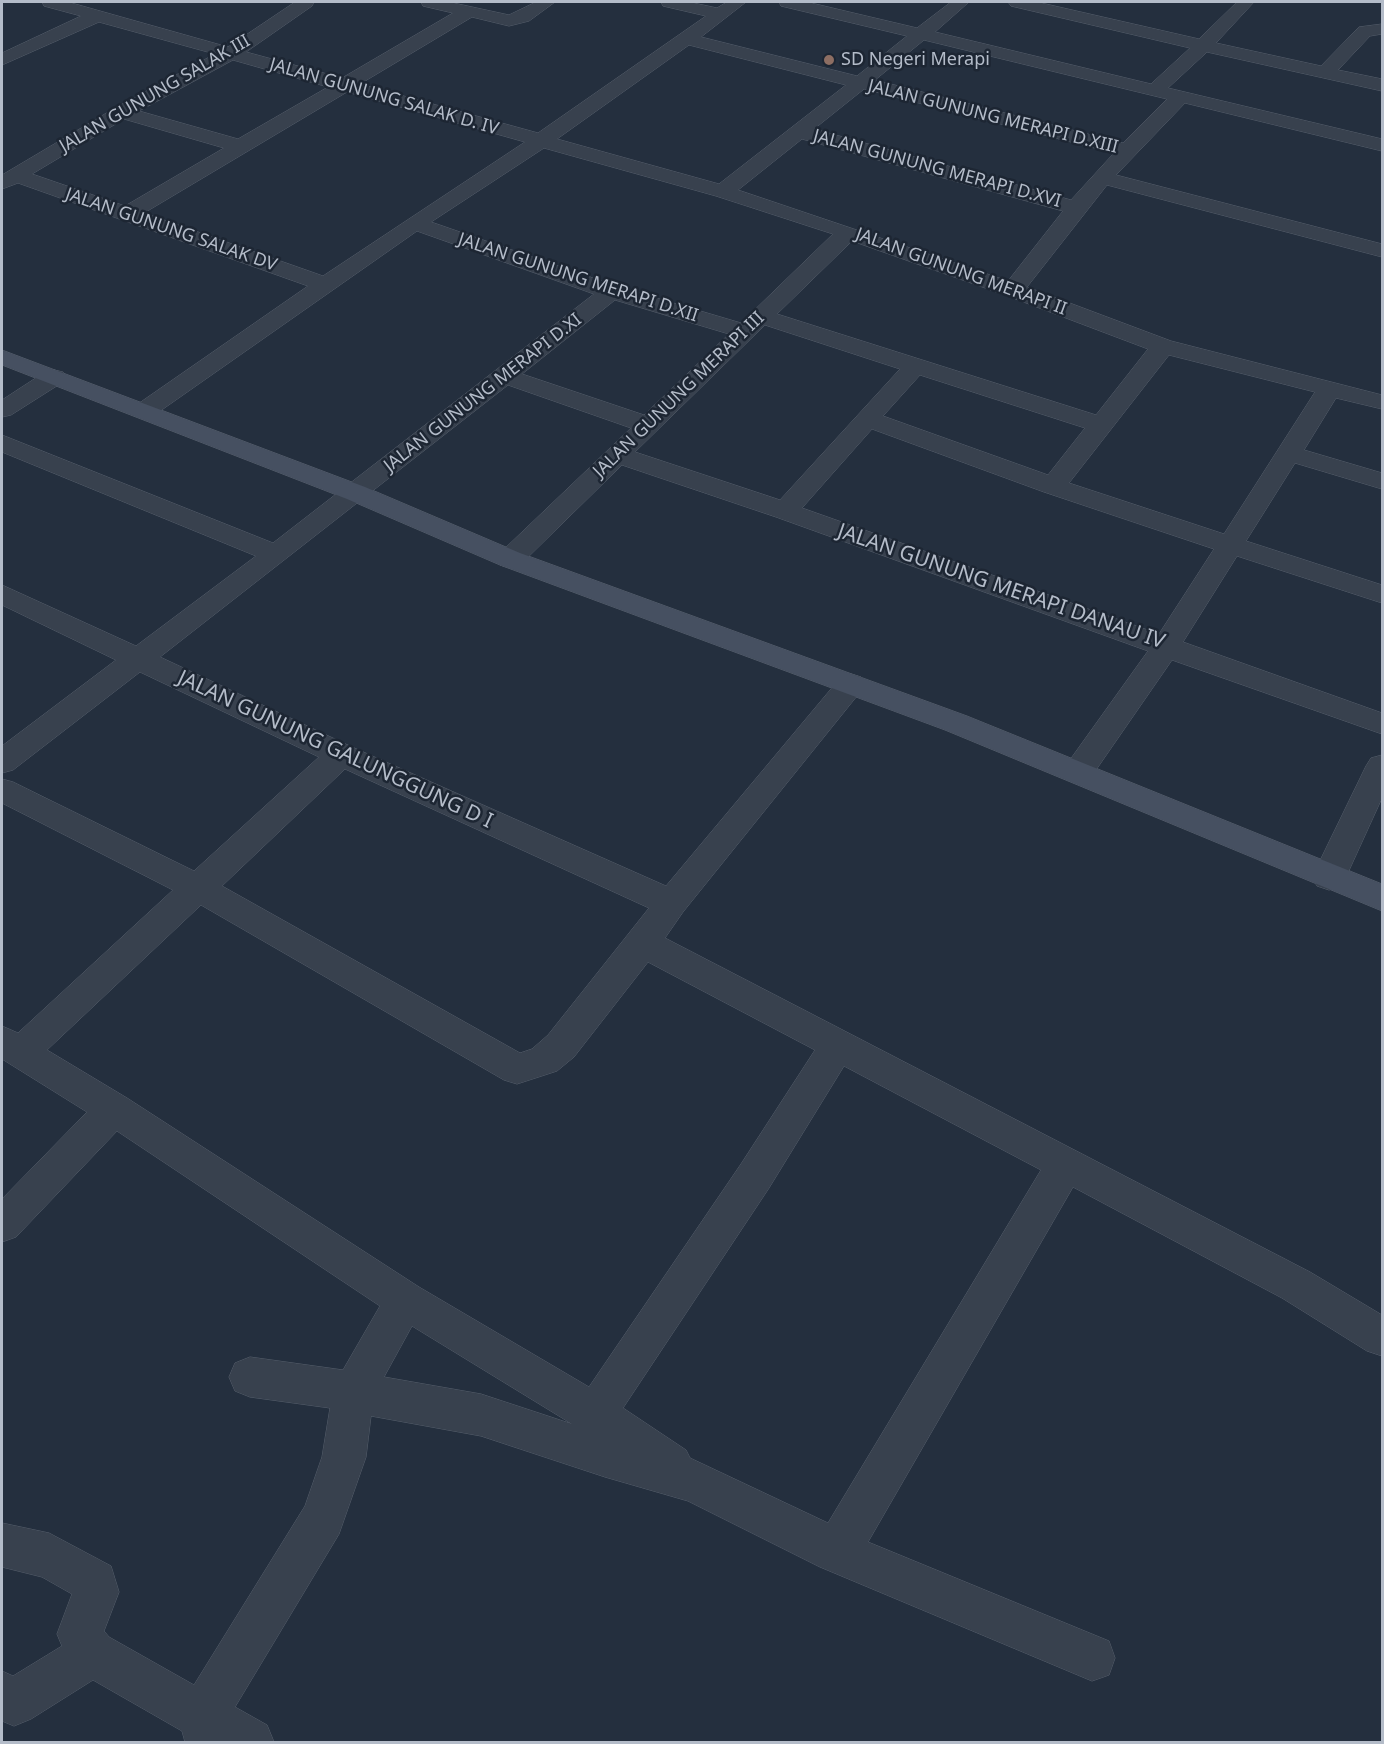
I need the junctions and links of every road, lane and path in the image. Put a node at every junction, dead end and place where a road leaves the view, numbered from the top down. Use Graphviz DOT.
graph roads {
  1 [pos="50,2"];
  2 [pos="306,2"];
  3 [pos="429,2"];
  4 [pos="547,2"];
  5 [pos="669,2"];
  6 [pos="738,2"];
  7 [pos="787,2"];
  8 [pos="961,2"];
  9 [pos="1017,2"];
  10 [pos="1100,2"];
  11 [pos="1246,2"];
  12 [pos="139,6"];
  13 [pos="468,12"];
  14 [pos="719,14"];
  15 [pos="105,17"];
  16 [pos="1084,18"];
  17 [pos="1383,29"];
  18 [pos="920,33"];
  19 [pos="684,38"];
  20 [pos="1203,46"];
  21 [pos="230,54"];
  22 [pos="2,60"];
  23 [pos="1326,72"];
  24 [pos="857,83"];
  25 [pos="345,85"];
  26 [pos="1383,85"];
  27 [pos="1155,90"];
  28 [pos="1181,96"];
  29 [pos="122,112"];
  30 [pos="797,131"];
  31 [pos="538,142"];
  32 [pos="1383,145"];
  33 [pos="239,146"];
  34 [pos="1127,150"];
  35 [pos="1104,178"];
  36 [pos="9,179"];
  37 [pos="723,192"];
  38 [pos="1076,208"];
  39 [pos="125,215"];
  40 [pos="414,223"];
  41 [pos="848,232"];
  42 [pos="1383,251"];
  43 [pos="327,285"];
  44 [pos="1013,290"];
  45 [pos="611,292"];
  46 [pos="752,323"];
  47 [pos="1163,346"];
  48 [pos="2,357"];
  49 [pos="916,365"];
  50 [pos="505,376"];
  51 [pos="54,377"];
  52 [pos="1330,388"];
  53 [pos="1383,402"];
  54 [pos="2,410"];
  55 [pos="144,411"];
  56 [pos="867,419"];
  57 [pos="648,425"];
  58 [pos="1101,425"];
  59 [pos="2,444"];
  60 [pos="1288,453"];
  61 [pos="617,455"];
  62 [pos="1383,481"];
  63 [pos="1053,486"];
  64 [pos="356,494"];
  65 [pos="785,511"];
  66 [pos="1230,545"];
  67 [pos="276,554"];
  68 [pos="510,559"];
  69 [pos="2,594"];
  70 [pos="1383,594"];
  71 [pos="1167,645"];
  72 [pos="135,658"];
  73 [pos="850,684"];
  74 [pos="1383,724"];
  75 [pos="341,755"];
  76 [pos="2,762"];
  77 [pos="1383,765"];
  78 [pos="1078,772"];
  79 [pos="2,790"];
  80 [pos="1329,878"];
  81 [pos="198,888"];
  82 [pos="1383,898"];
  83 [pos="670,903"];
  84 [pos="643,943"];
  85 [pos="838,1045"];
  86 [pos="11,1047"];
  87 [pos="114,1109"];
  88 [pos="1065,1165"];
  89 [pos="2,1225"];
  90 [pos="405,1300"];
  91 [pos="1383,1337"];
  92 [pos="250,1377"];
  93 [pos="353,1392"];
  94 [pos="595,1414"];
  95 [pos="694,1481"];
  96 [pos="2,1545"];
  97 [pos="836,1551"];
  98 [pos="92,1654"];
  99 [pos="1092,1658"];
  100 [pos="6,1705"];
  101 [pos="206,1729"];
  102 [pos="250,1743"];
  1 -- 15 [label="street, JALAN GUNUNG SALAK D. IV"];
  2 -- 21 [label="street, JALAN GUNUNG SALAK III"];
  3 -- 13 [label="street"];
  4 -- 13 [label="street"];
  5 -- 14 [label="street"];
  6 -- 14 [label="street"];
  7 -- 18 [label="street"];
  8 -- 18 [label="street"];
  9 -- 16 [label="street"];
  10 -- 16 [label="street"];
  11 -- 20 [label="street"];
  12 -- 15 [label="street"];
  13 -- 25 [label="street"];
  14 -- 19 [label="street"];
  15 -- 21 [label="street, JALAN GUNUNG SALAK D. IV"];
  15 -- 22 [label="street"];
  16 -- 20 [label="street"];
  17 -- 23 [label="street"];
  18 -- 24 [label="street"];
  18 -- 27 [label="street"];
  19 -- 24 [label="street, JALAN GUNUNG MERAPI D.XIII"];
  19 -- 31 [label="street"];
  20 -- 23 [label="street"];
  20 -- 27 [label="street"];
  21 -- 25 [label="street, JALAN GUNUNG SALAK D. IV"];
  21 -- 29 [label="street, JALAN GUNUNG SALAK III"];
  23 -- 26 [label="street"];
  24 -- 30 [label="street"];
  24 -- 34 [label="street, JALAN GUNUNG MERAPI D.XIII"];
  25 -- 31 [label="street, JALAN GUNUNG SALAK D. IV"];
  25 -- 33 [label="street"];
  27 -- 28 [label="street"];
  28 -- 32 [label="street"];
  28 -- 34 [label="street"];
  29 -- 33 [label="street"];
  29 -- 36 [label="street, JALAN GUNUNG SALAK III"];
  30 -- 37 [label="street"];
  30 -- 38 [label="street, JALAN GUNUNG MERAPI D.XVI"];
  31 -- 37 [label="street, JALAN GUNUNG MERAPI II"];
  31 -- 40 [label="street"];
  33 -- 39 [label="street"];
  34 -- 35 [label="street"];
  35 -- 38 [label="street"];
  35 -- 42 [label="street"];
  36 -- 39 [label="street, JALAN GUNUNG SALAK DV"];
  37 -- 41 [label="street, JALAN GUNUNG MERAPI II"];
  38 -- 44 [label="street"];
  39 -- 43 [label="street, JALAN GUNUNG SALAK DV"];
  40 -- 43 [label="street"];
  40 -- 45 [label="street, JALAN GUNUNG MERAPI D.XII"];
  41 -- 44 [label="street, JALAN GUNUNG MERAPI II"];
  41 -- 46 [label="street, JALAN GUNUNG MERAPI III"];
  43 -- 55 [label="street"];
  44 -- 47 [label="street, JALAN GUNUNG MERAPI II"];
  45 -- 46 [label="street, JALAN GUNUNG MERAPI D.XII"];
  45 -- 50 [label="street, JALAN GUNUNG MERAPI D.XI"];
  46 -- 49 [label="street, JALAN GUNUNG MERAPI D.XII"];
  46 -- 57 [label="street, JALAN GUNUNG MERAPI III"];
  47 -- 52 [label="street, JALAN GUNUNG MERAPI II"];
  47 -- 58 [label="street"];
  48 -- 51 [label="street"];
  49 -- 56 [label="street"];
  49 -- 58 [label="street, JALAN GUNUNG MERAPI D.XII"];
  50 -- 57 [label="street"];
  50 -- 64 [label="street, JALAN GUNUNG MERAPI D.XI"];
  51 -- 54 [label="street"];
  51 -- 55 [label="street"];
  52 -- 53 [label="street, JALAN GUNUNG MERAPI II"];
  52 -- 60 [label="street"];
  55 -- 64 [label="street"];
  56 -- 63 [label="street"];
  56 -- 65 [label="street"];
  57 -- 61 [label="street, JALAN GUNUNG MERAPI III"];
  58 -- 63 [label="street"];
  59 -- 67 [label="street"];
  60 -- 62 [label="street"];
  60 -- 66 [label="street"];
  61 -- 65 [label="street, JALAN GUNUNG MERAPI DANAU IV"];
  61 -- 68 [label="street, JALAN GUNUNG MERAPI III"];
  63 -- 66 [label="street"];
  64 -- 67 [label="street, JALAN GUNUNG MERAPI D.XI"];
  64 -- 68 [label="street"];
  65 -- 71 [label="street, JALAN GUNUNG MERAPI DANAU IV"];
  66 -- 70 [label="street"];
  66 -- 71 [label="street"];
  67 -- 72 [label="street, JALAN GUNUNG MERAPI D.XI"];
  68 -- 73 [label="street"];
  69 -- 72 [label="street, JALAN GUNUNG GALUNGGUNG D I"];
  71 -- 74 [label="street, JALAN GUNUNG MERAPI DANAU IV"];
  71 -- 78 [label="street"];
  72 -- 75 [label="street, JALAN GUNUNG GALUNGGUNG D I"];
  72 -- 76 [label="street, JALAN GUNUNG MERAPI D.XI"];
  73 -- 78 [label="street"];
  73 -- 83 [label="street"];
  75 -- 81 [label="street"];
  75 -- 83 [label="street, JALAN GUNUNG GALUNGGUNG D I"];
  77 -- 80 [label="street"];
  78 -- 80 [label="street"];
  79 -- 81 [label="street"];
  80 -- 82 [label="street"];
  81 -- 84 [label="street"];
  81 -- 86 [label="street"];
  83 -- 84 [label="street"];
  84 -- 85 [label="street"];
  85 -- 88 [label="street"];
  85 -- 94 [label="street"];
  86 -- 87 [label="street"];
  87 -- 89 [label="street"];
  87 -- 90 [label="street"];
  88 -- 91 [label="street"];
  88 -- 97 [label="street"];
  90 -- 93 [label="street"];
  90 -- 94 [label="street"];
  92 -- 93 [label="street"];
  93 -- 95 [label="street"];
  93 -- 101 [label="street"];
  94 -- 95 [label="street"];
  95 -- 97 [label="street"];
  96 -- 98 [label="street"];
  97 -- 99 [label="street"];
  98 -- 100 [label="street"];
  98 -- 101 [label="street"];
  101 -- 102 [label="street"];
}
